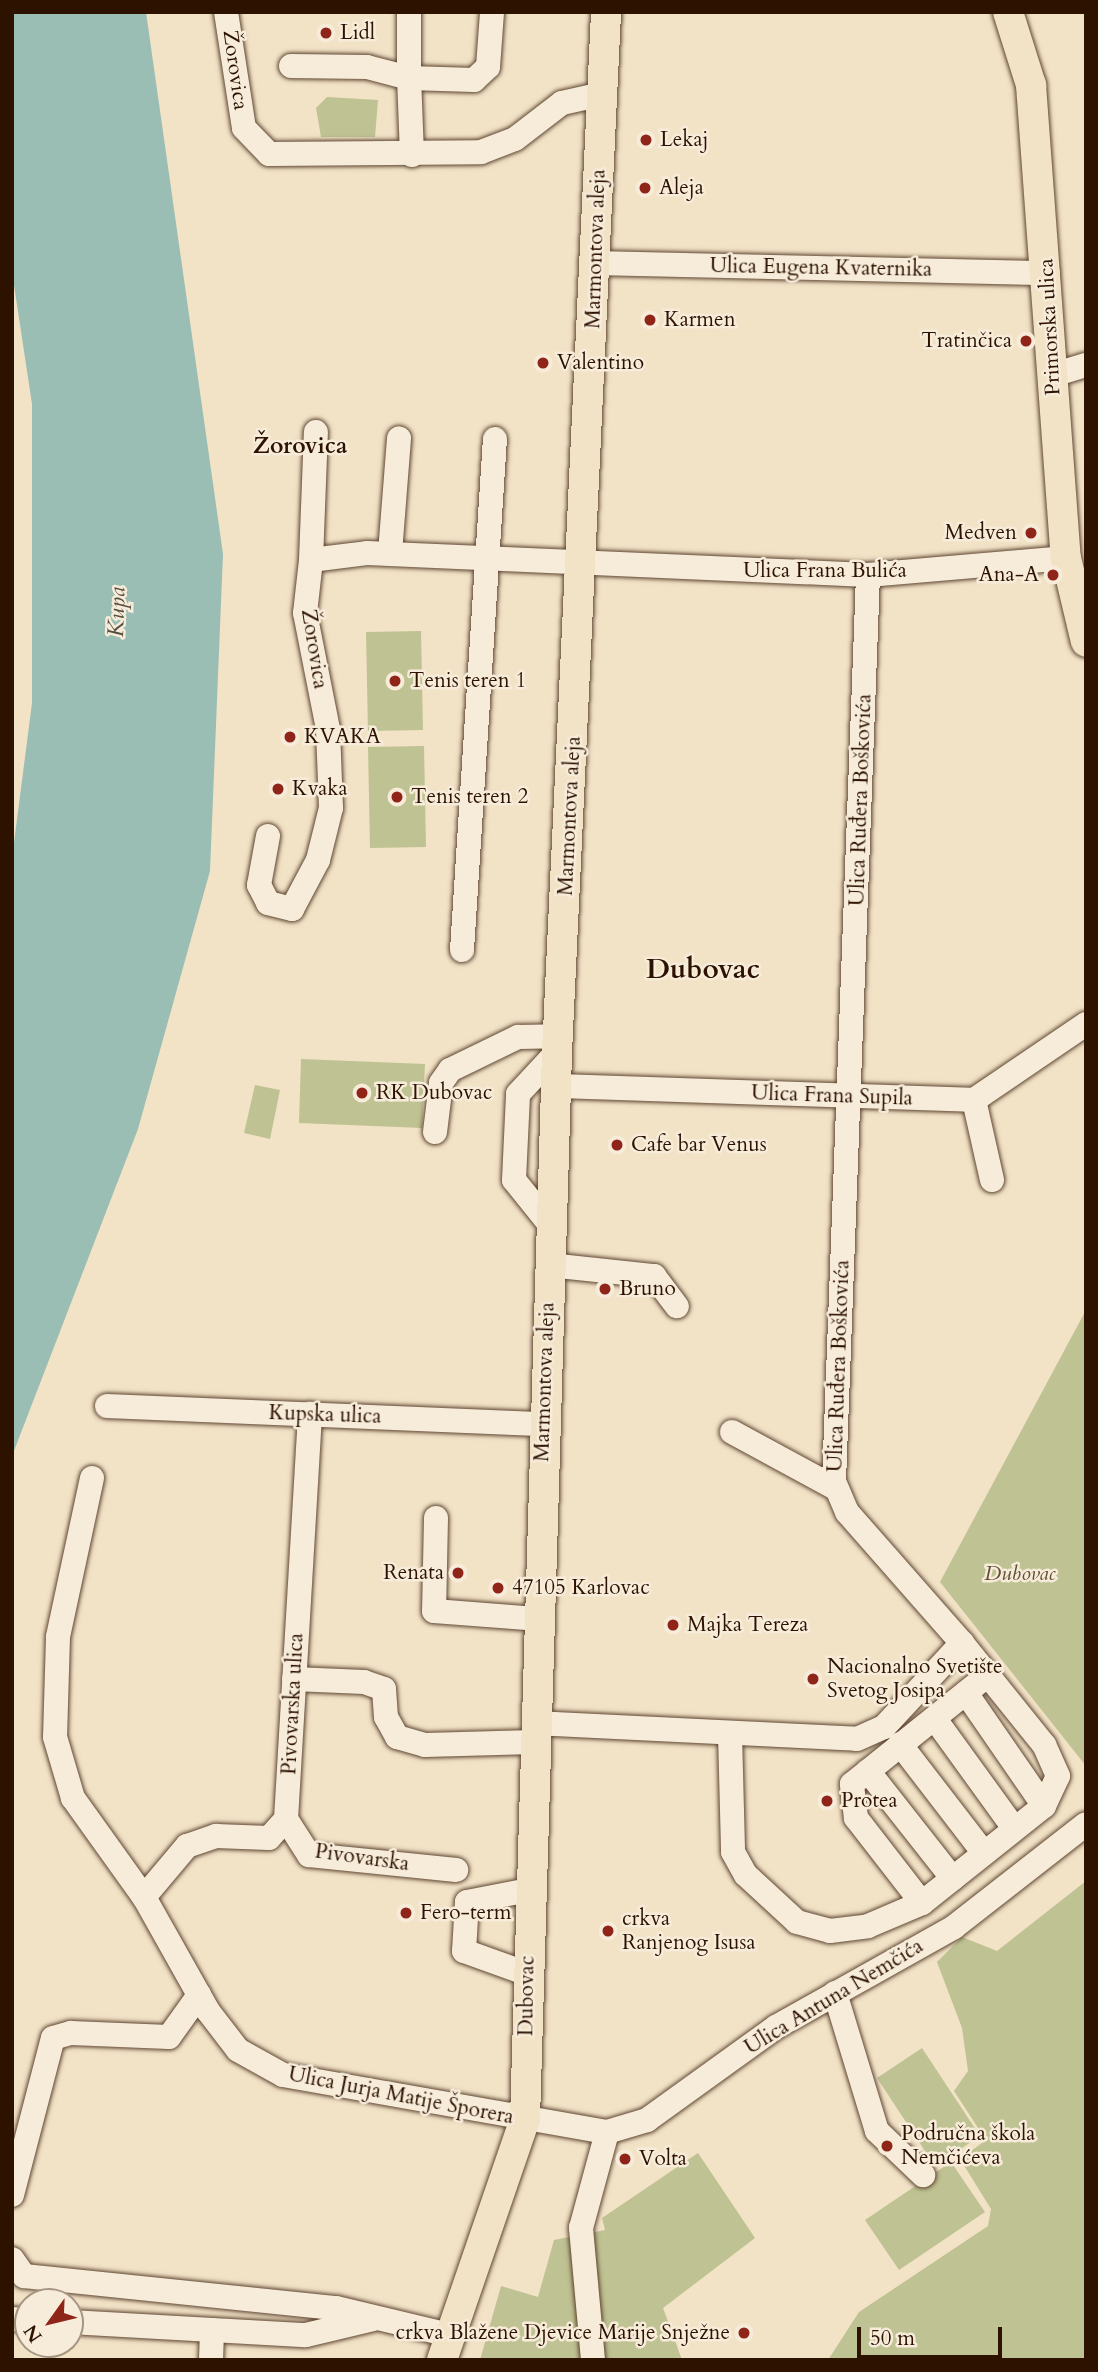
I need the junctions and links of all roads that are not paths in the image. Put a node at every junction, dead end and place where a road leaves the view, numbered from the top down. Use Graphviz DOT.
graph roads {
  1 [pos="226,12"];
  2 [pos="409,12"];
  3 [pos="492,12"];
  4 [pos="606,12"];
  5 [pos="1008,12"];
  6 [pos="291,66"];
  7 [pos="410,78"];
  8 [pos="602,94"];
  9 [pos="412,155"];
  10 [pos="595,263"];
  11 [pos="1048,273"];
  12 [pos="1086,365"];
  13 [pos="1053,375"];
  14 [pos="316,432"];
  15 [pos="399,438"];
  16 [pos="495,439"];
  17 [pos="390,553"];
  18 [pos="1066,558"];
  19 [pos="486,560"];
  20 [pos="311,561"];
  21 [pos="584,564"];
  22 [pos="868,575"];
  23 [pos="1085,638"];
  24 [pos="268,836"];
  25 [pos="462,950"];
  26 [pos="1086,1024"];
  27 [pos="557,1044"];
  28 [pos="556,1086"];
  29 [pos="850,1097"];
  30 [pos="974,1100"];
  31 [pos="435,1132"];
  32 [pos="992,1180"];
  33 [pos="551,1226"];
  34 [pos="549,1265"];
  35 [pos="677,1306"];
  36 [pos="107,1406"];
  37 [pos="310,1414"];
  38 [pos="544,1424"];
  39 [pos="732,1433"];
  40 [pos="92,1478"];
  41 [pos="835,1488"];
  42 [pos="436,1518"];
  43 [pos="537,1619"];
  44 [pos="962,1643"];
  45 [pos="988,1675"];
  46 [pos="294,1679"];
  47 [pos="966,1693"];
  48 [pos="935,1719"];
  49 [pos="534,1733"];
  50 [pos="730,1734"];
  51 [pos="900,1744"];
  52 [pos="868,1771"];
  53 [pos="1044,1806"];
  54 [pos="286,1819"];
  55 [pos="1086,1824"];
  56 [pos="1014,1828"];
  57 [pos="984,1853"];
  58 [pos="456,1870"];
  59 [pos="953,1879"];
  60 [pos="529,1890"];
  61 [pos="144,1897"];
  62 [pos="922,1903"];
  63 [pos="528,1974"];
  64 [pos="835,1993"];
  65 [pos="199,1995"];
  66 [pos="525,2119"];
  67 [pos="607,2132"];
  68 [pos="923,2175"];
  69 [pos="12,2194"];
  70 [pos="12,2259"];
  71 [pos="377,2318"];
  72 [pos="84,2323"];
  73 [pos="212,2330"];
  74 [pos="446,2347"];
  75 [pos="211,2360"];
  76 [pos="593,2360"];
  1 -- 9 [label="street, Žorovica"];
  2 -- 7 [label="street"];
  3 -- 7 [label="street"];
  4 -- 8 [label="main road, Marmontova aleja"];
  5 -- 11 [label="main road, Primorska ulica"];
  6 -- 7 [label="street"];
  7 -- 9 [label="street"];
  8 -- 9 [label="street"];
  8 -- 10 [label="main road, Marmontova aleja"];
  10 -- 11 [label="street, Ulica Eugena Kvaternika"];
  10 -- 21 [label="main road, Marmontova aleja"];
  11 -- 13 [label="main road, Primorska ulica"];
  12 -- 13 [label="street"];
  13 -- 18 [label="main road, Primorska ulica"];
  14 -- 20 [label="street"];
  15 -- 17 [label="street"];
  16 -- 19 [label="street"];
  17 -- 19 [label="street"];
  17 -- 20 [label="street"];
  18 -- 22 [label="street, Ulica Frana Bulića"];
  18 -- 23 [label="main road, Primorska ulica"];
  19 -- 21 [label="street"];
  19 -- 25 [label="street"];
  20 -- 24 [label="street, Žorovica"];
  21 -- 22 [label="street, Ulica Frana Bulića"];
  21 -- 27 [label="main road, Marmontova aleja"];
  22 -- 29 [label="street, Ulica Ruđera Boškovića"];
  26 -- 30 [label="street"];
  27 -- 28 [label="main road, Marmontova aleja"];
  27 -- 31 [label="street"];
  27 -- 33 [label="street"];
  28 -- 29 [label="street, Ulica Frana Supila"];
  28 -- 33 [label="main road, Marmontova aleja"];
  29 -- 30 [label="street, Ulica Frana Supila"];
  29 -- 41 [label="street, Ulica Ruđera Boškovića"];
  30 -- 32 [label="street"];
  33 -- 34 [label="main road, Marmontova aleja"];
  34 -- 35 [label="street"];
  34 -- 38 [label="main road, Marmontova aleja"];
  36 -- 37 [label="street, Kupska ulica"];
  37 -- 38 [label="street, Kupska ulica"];
  37 -- 46 [label="street, Pivovarska ulica"];
  38 -- 43 [label="main road, Marmontova aleja"];
  39 -- 41 [label="street"];
  40 -- 61 [label="street, Ulica Jurja Matije Šporera"];
  41 -- 44 [label="street, Ulica Ruđera Boškovića"];
  42 -- 43 [label="street"];
  43 -- 49 [label="main road, Dubovac"];
  44 -- 45 [label="street, Ulica Ruđera Boškovića"];
  44 -- 50 [label="street"];
  45 -- 47 [label="street"];
  45 -- 53 [label="street, Ulica Ruđera Boškovića"];
  46 -- 49 [label="street"];
  46 -- 54 [label="street, Pivovarska ulica"];
  47 -- 48 [label="street"];
  47 -- 53 [label="street"];
  48 -- 51 [label="street"];
  48 -- 56 [label="street"];
  49 -- 50 [label="street"];
  49 -- 60 [label="main road, Dubovac"];
  50 -- 62 [label="street"];
  51 -- 52 [label="street"];
  51 -- 57 [label="street"];
  52 -- 59 [label="street"];
  52 -- 62 [label="street"];
  53 -- 56 [label="street"];
  54 -- 58 [label="street, Pivovarska"];
  54 -- 61 [label="street"];
  55 -- 64 [label="street, Ulica Antuna Nemčića"];
  56 -- 57 [label="street"];
  57 -- 59 [label="street"];
  59 -- 62 [label="street"];
  60 -- 63 [label="main road, Dubovac"];
  60 -- 63 [label="street"];
  61 -- 65 [label="street, Ulica Jurja Matije Šporera"];
  63 -- 66 [label="main road, Dubovac"];
  64 -- 67 [label="street, Ulica Antuna Nemčića"];
  64 -- 68 [label="street"];
  65 -- 66 [label="street, Ulica Jurja Matije Šporera"];
  65 -- 69 [label="street"];
  66 -- 67 [label="street, Ulica Antuna Nemčića"];
  66 -- 74 [label="main road, Dubovac"];
  67 -- 76 [label="street"];
  70 -- 71 [label="street"];
  71 -- 73 [label="street"];
  71 -- 74 [label="street"];
  72 -- 73 [label="street"];
  73 -- 75 [label="street"];
}
